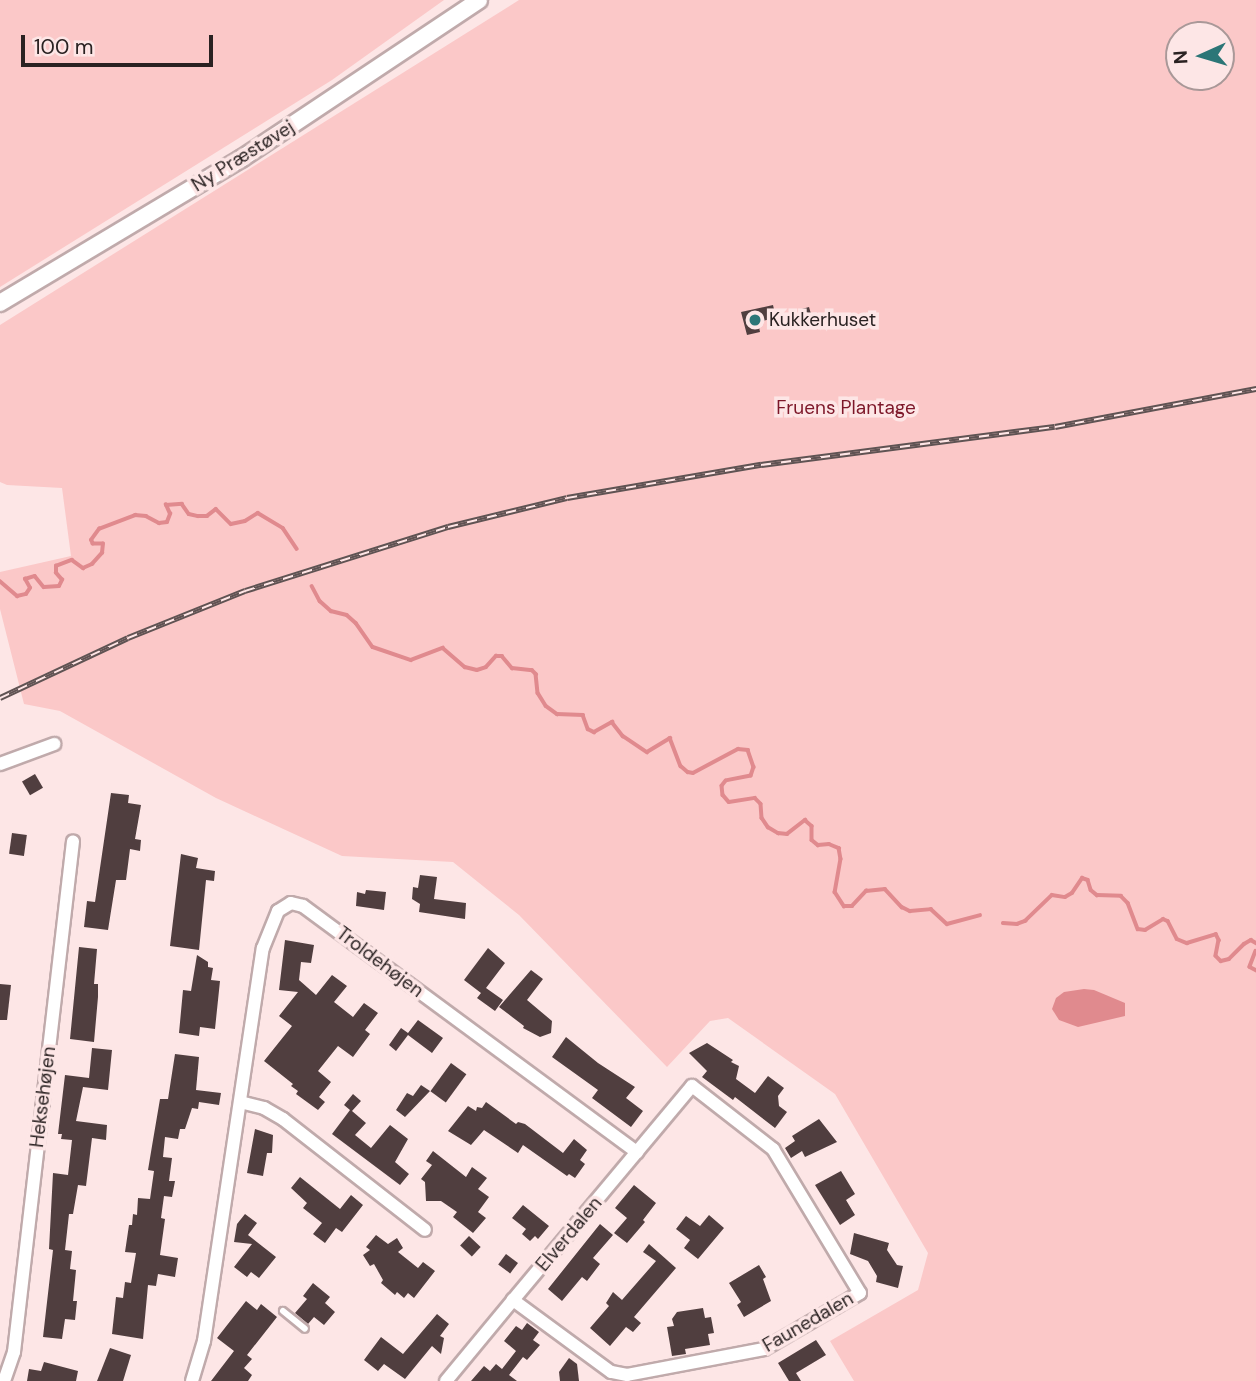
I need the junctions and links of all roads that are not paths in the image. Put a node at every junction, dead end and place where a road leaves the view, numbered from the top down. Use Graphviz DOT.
graph roads {
  1 [pos="479,0"];
  2 [pos="0,303"];
  3 [pos="54,744"];
  4 [pos="0,764"];
  5 [pos="73,841"];
  6 [pos="692,1086"];
  7 [pos="240,1102"];
  8 [pos="637,1152"];
  9 [pos="425,1230"];
  10 [pos="513,1300"];
  11 [pos="283,1311"];
  12 [pos="305,1329"];
  13 [pos="0,1346"];
  14 [pos="14,1352"];
  15 [pos="4,1381"];
  16 [pos="192,1381"];
  17 [pos="446,1381"];
  1 -- 2 [label="street, Ny Præstøvej"];
  3 -- 4 [label="street"];
  5 -- 14 [label="street, Heksehøjen"];
  6 -- 8 [label="street, Elverdalen"];
  6 -- 10 [label="street, Faunedalen"];
  7 -- 8 [label="street, Troldehøjen"];
  7 -- 9 [label="street"];
  7 -- 16 [label="street, Troldehøjen"];
  8 -- 10 [label="street, Elverdalen"];
  10 -- 17 [label="street, Elverdalen"];
  11 -- 12 [label="lane"];
  13 -- 14 [label="street"];
  14 -- 15 [label="street, Heksehøjen"];
}
